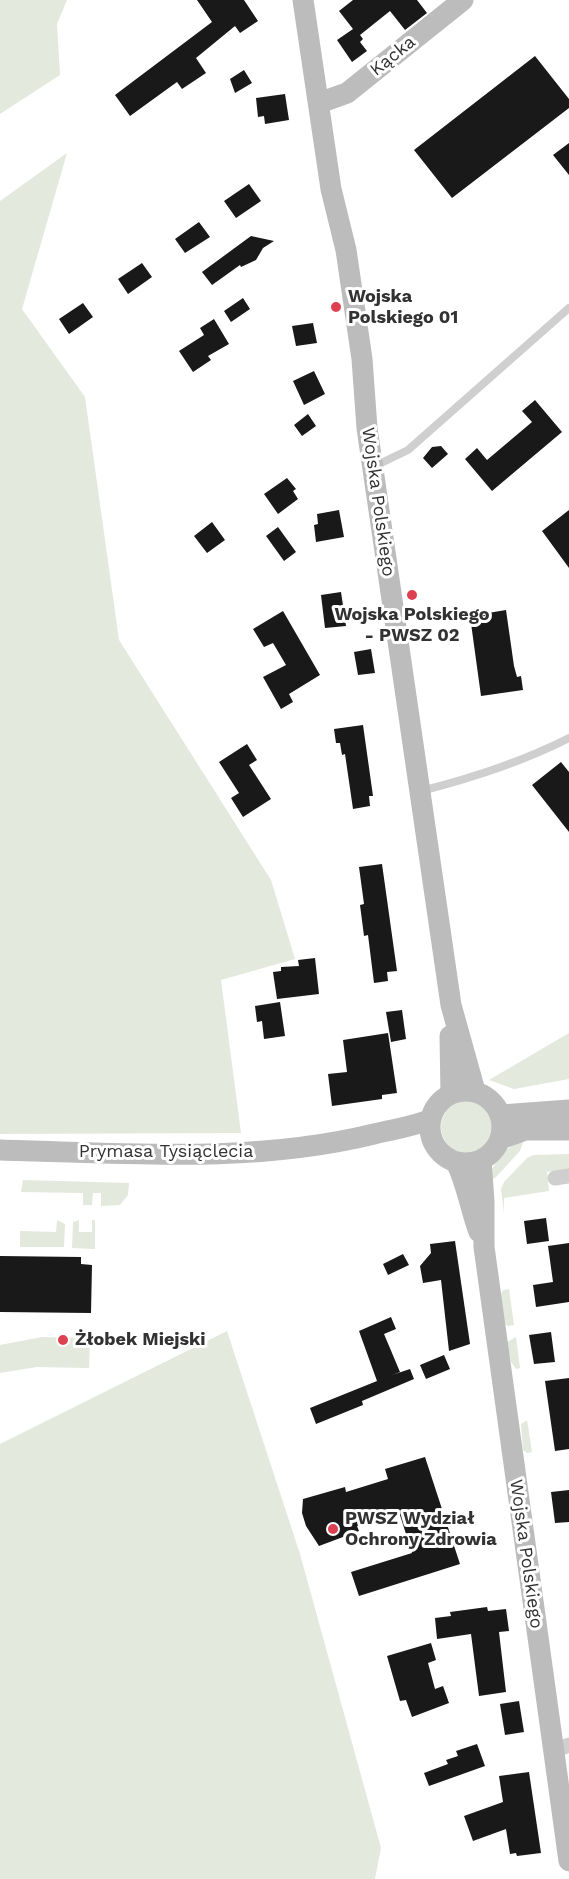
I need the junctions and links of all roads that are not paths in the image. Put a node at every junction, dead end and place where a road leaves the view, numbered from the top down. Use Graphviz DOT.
graph roads {
  1 [pos="303,0"];
  2 [pos="463,0"];
  3 [pos="319,104"];
  4 [pos="569,308"];
  5 [pos="373,466"];
  6 [pos="569,738"];
  7 [pos="419,792"];
  8 [pos="450,1005"];
  9 [pos="475,1091"];
  10 [pos="451,1094"];
  11 [pos="569,1110"];
  12 [pos="501,1115"];
  13 [pos="431,1119"];
  14 [pos="569,1130"];
  15 [pos="500,1139"];
  16 [pos="331,1145"];
  17 [pos="436,1147"];
  18 [pos="0,1150"];
  19 [pos="481,1160"];
  20 [pos="456,1162"];
  21 [pos="483,1247"];
  22 [pos="561,1748"];
  23 [pos="569,1861"];
  1 -- 3 [label="main road, Wojska Polskiego"];
  2 -- 3 [label="main road, Kącka"];
  3 -- 5 [label="main road, Wojska Polskiego"];
  4 -- 5 [label="lane"];
  5 -- 7 [label="main road, Wojska Polskiego"];
  6 -- 7 [label="lane"];
  7 -- 8 [label="main road, Wojska Polskiego"];
  8 -- 9 [label="main road, Wojska Polskiego"];
  8 -- 10 [label="main road, Wojska Polskiego"];
  9 -- 10 [label="main road"];
  9 -- 12 [label="main road"];
  10 -- 13 [label="main road"];
  11 -- 12 [label="main road"];
  12 -- 15 [label="main road"];
  13 -- 16 [label="main road, Prymasa Tysiąclecia"];
  13 -- 17 [label="main road"];
  14 -- 15 [label="main road"];
  15 -- 19 [label="main road"];
  16 -- 17 [label="main road, Prymasa Tysiąclecia"];
  16 -- 18 [label="main road, Prymasa Tysiąclecia"];
  17 -- 20 [label="main road"];
  19 -- 20 [label="main road"];
  19 -- 21 [label="main road, Wojska Polskiego"];
  20 -- 21 [label="main road, Wojska Polskiego"];
  21 -- 22 [label="main road, Wojska Polskiego"];
  22 -- 23 [label="main road, Wojska Polskiego"];
}
